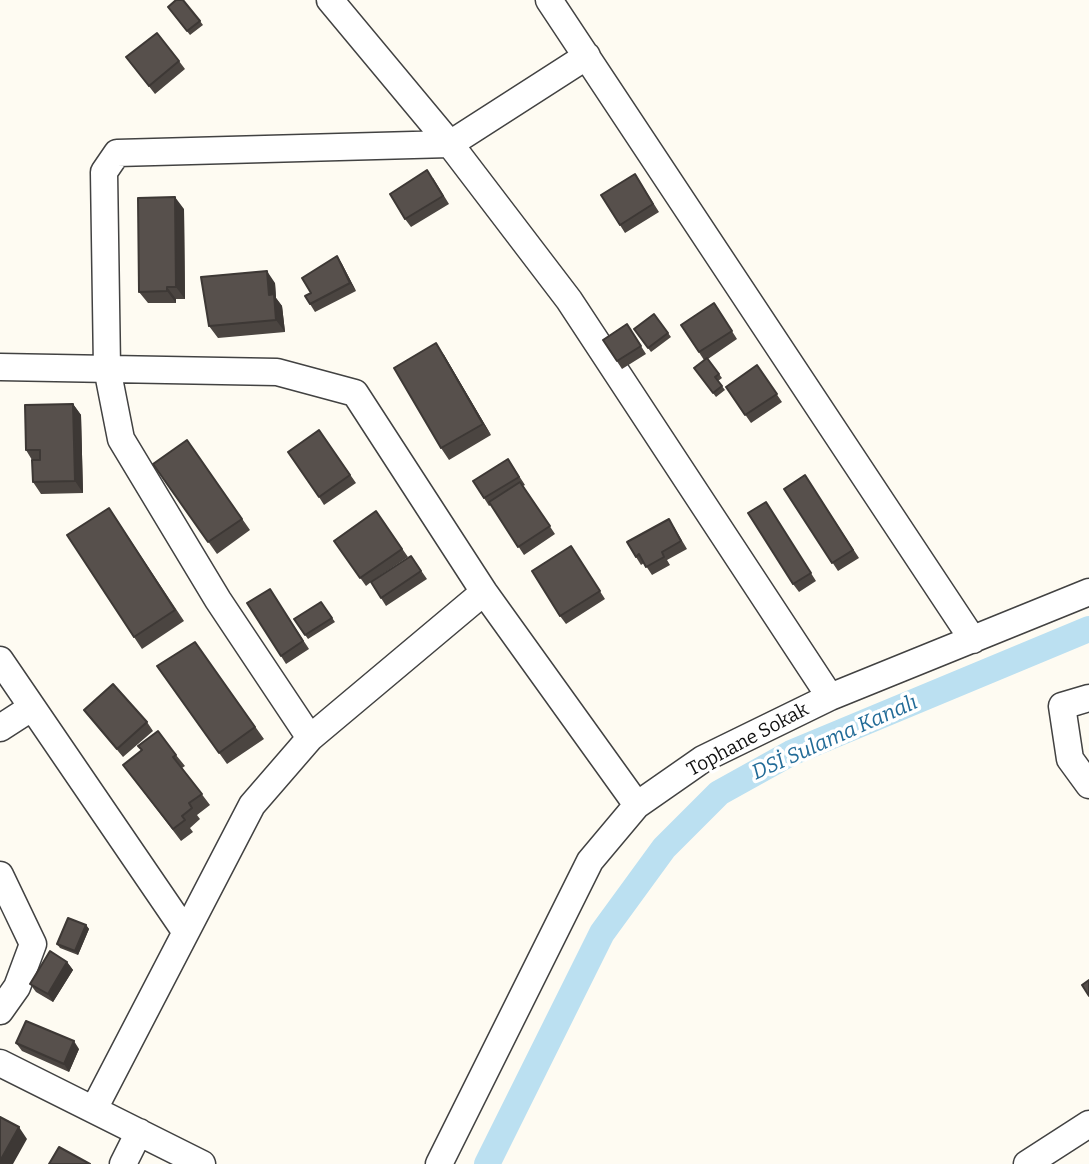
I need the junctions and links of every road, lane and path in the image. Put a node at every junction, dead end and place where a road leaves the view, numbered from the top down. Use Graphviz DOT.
graph roads {
  1 [pos="330,0"];
  2 [pos="549,0"];
  3 [pos="587,56"];
  4 [pos="450,144"];
  5 [pos="0,367"];
  6 [pos="107,368"];
  7 [pos="484,592"];
  8 [pos="1089,592"];
  9 [pos="973,640"];
  10 [pos="0,660"];
  11 [pos="830,697"];
  12 [pos="1089,698"];
  13 [pos="31,708"];
  14 [pos="0,728"];
  15 [pos="310,738"];
  16 [pos="1089,785"];
  17 [pos="637,805"];
  18 [pos="0,875"];
  19 [pos="185,931"];
  20 [pos="0,1011"];
  21 [pos="0,1063"];
  22 [pos="94,1109"];
  23 [pos="1089,1124"];
  24 [pos="139,1132"];
  25 [pos="123,1164"];
  26 [pos="202,1164"];
  27 [pos="439,1164"];
  28 [pos="1027,1164"];
  1 -- 4 [label="street"];
  2 -- 3 [label="street"];
  3 -- 4 [label="street"];
  3 -- 9 [label="street"];
  4 -- 6 [label="street"];
  4 -- 11 [label="street"];
  5 -- 6 [label="street"];
  6 -- 7 [label="street"];
  6 -- 15 [label="street"];
  7 -- 15 [label="street"];
  7 -- 17 [label="street"];
  8 -- 9 [label="street, Tophane Sokak"];
  9 -- 11 [label="street, Tophane Sokak"];
  10 -- 13 [label="street"];
  11 -- 17 [label="street, Tophane Sokak"];
  12 -- 16 [label="street"];
  13 -- 14 [label="street"];
  13 -- 19 [label="street"];
  15 -- 19 [label="street"];
  17 -- 27 [label="street, Tophane Sokak"];
  18 -- 20 [label="street"];
  19 -- 22 [label="street"];
  21 -- 22 [label="street"];
  22 -- 24 [label="street"];
  23 -- 28 [label="street"];
  24 -- 25 [label="street"];
  24 -- 26 [label="street"];
}
